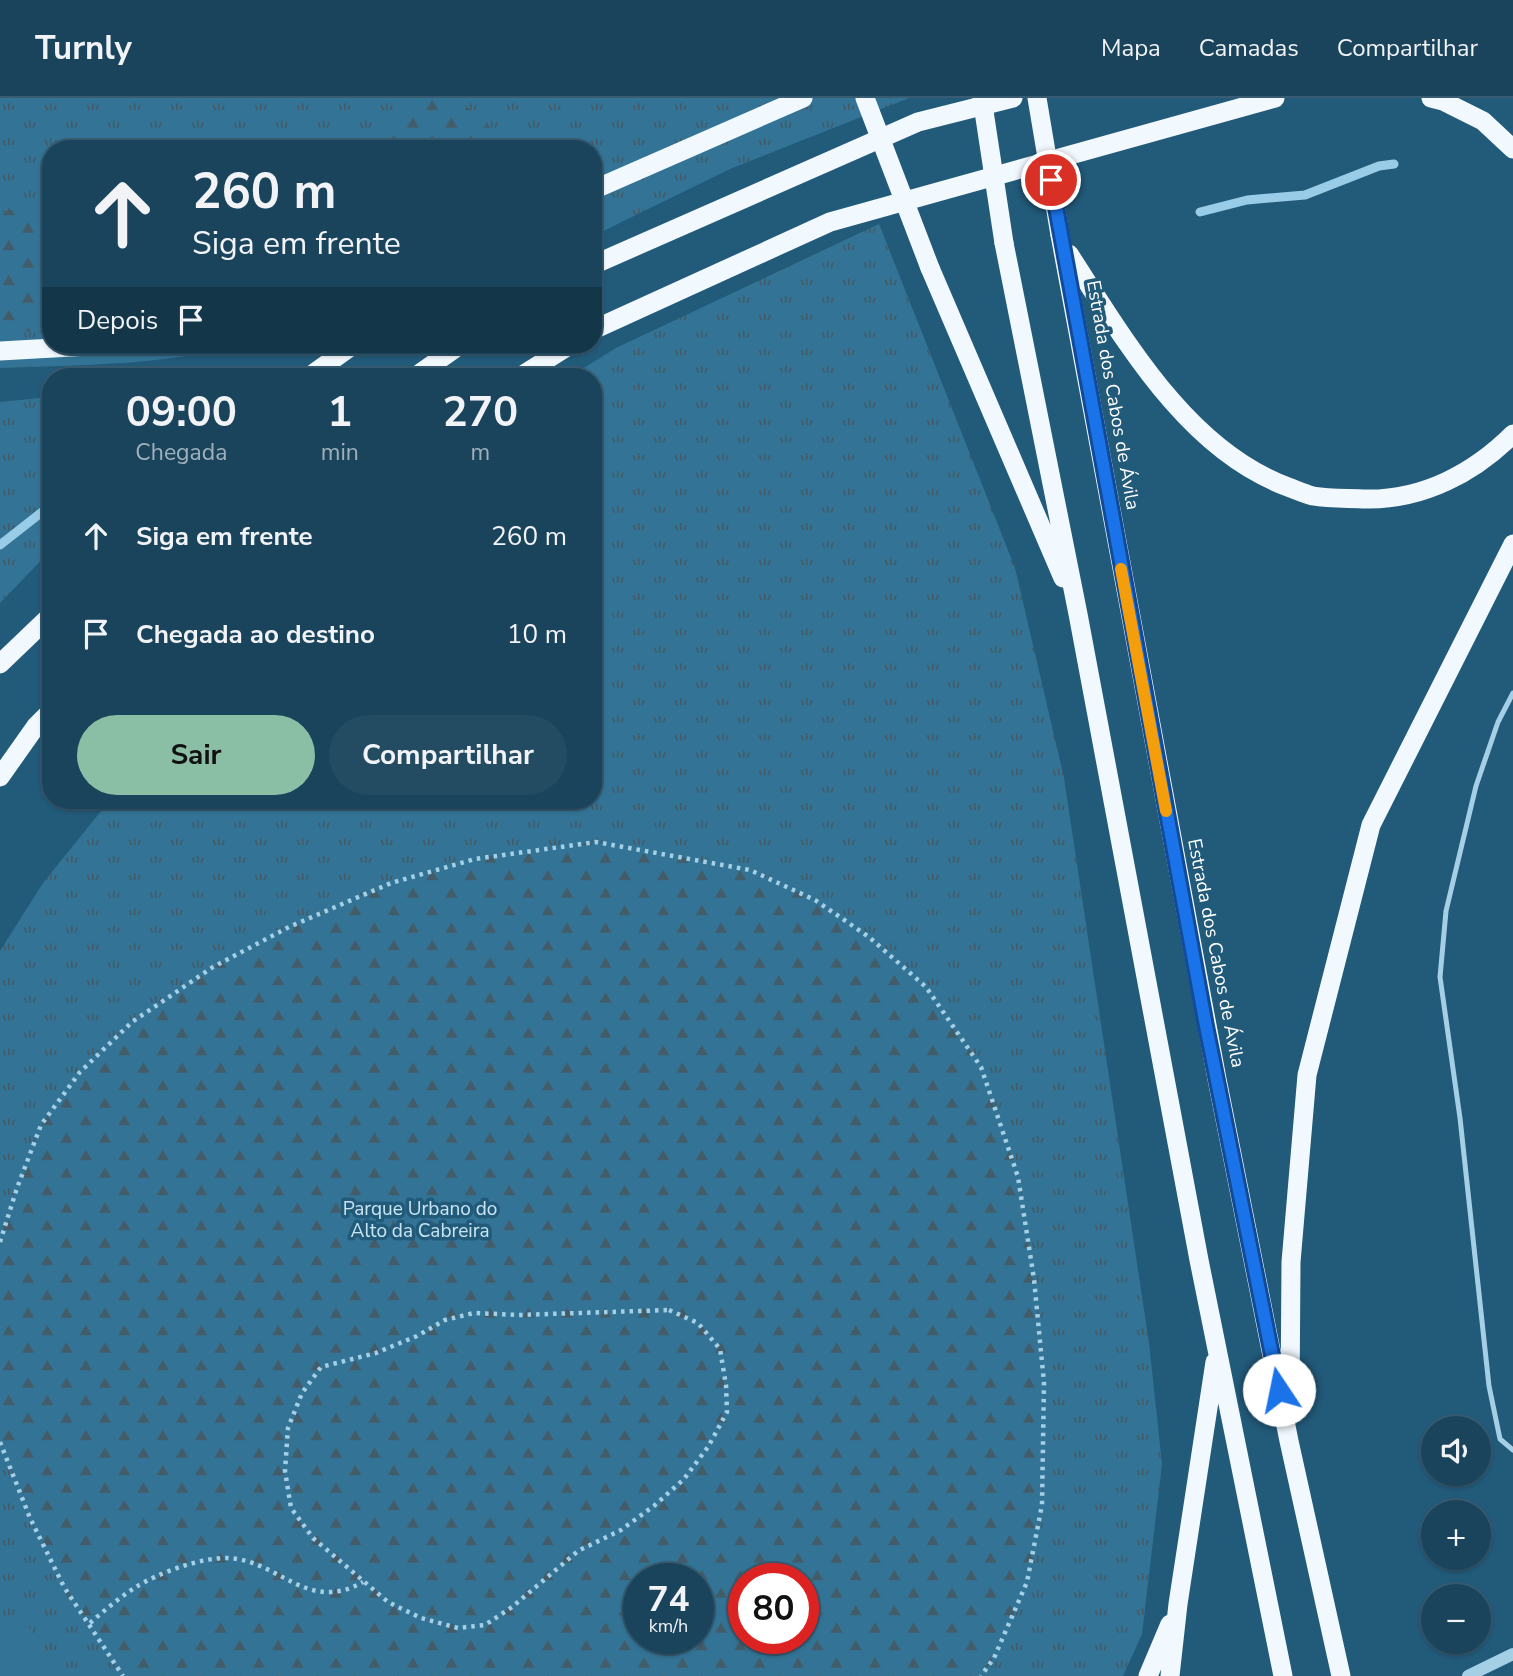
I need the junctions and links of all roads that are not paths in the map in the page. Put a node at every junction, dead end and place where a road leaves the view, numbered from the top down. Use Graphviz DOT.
graph roads {
  1 [pos="803,98"];
  2 [pos="865,98"];
  3 [pos="982,98"];
  4 [pos="1013,98"];
  5 [pos="1037,98"];
  6 [pos="1275,98"];
  7 [pos="1431,98"];
  8 [pos="1513,149"];
  9 [pos="602,186"];
  10 [pos="1062,241"];
  11 [pos="602,261"];
  12 [pos="602,326"];
  13 [pos="42,349"];
  14 [pos="0,351"];
  15 [pos="341,354"];
  16 [pos="447,354"];
  17 [pos="556,354"];
  18 [pos="321,368"];
  19 [pos="427,368"];
  20 [pos="534,368"];
  21 [pos="1513,434"];
  22 [pos="1513,544"];
  23 [pos="1079,614"];
  24 [pos="42,624"];
  25 [pos="0,664"];
  26 [pos="1513,693"];
  27 [pos="42,720"];
  28 [pos="0,777"];
  29 [pos="1217,1347"];
  30 [pos="1289,1441"];
  31 [pos="1513,1450"];
  32 [pos="1178,1604"];
  33 [pos="1513,1654"];
  34 [pos="1148,1676"];
  35 [pos="1170,1676"];
  36 [pos="1283,1676"];
  37 [pos="1341,1676"];
  38 [pos="1468,1676"];
  1 -- 9 [label="highway"];
  2 -- 23 [label="highway, bridge"];
  3 -- 23 [label="highway, bridge"];
  4 -- 11 [label="highway"];
  5 -- 10 [label="highway, Estrada dos Cabos de Ávila, bridge"];
  6 -- 12 [label="highway"];
  7 -- 8 [label="highway"];
  10 -- 21 [label="highway"];
  10 -- 30 [label="highway, Estrada dos Cabos de Ávila"];
  13 -- 14 [label="highway"];
  15 -- 18 [label="highway"];
  16 -- 19 [label="highway"];
  17 -- 20 [label="highway"];
  22 -- 30 [label="highway"];
  23 -- 29 [label="highway"];
  24 -- 25 [label="highway"];
  26 -- 31 [label="lane"];
  27 -- 28 [label="highway"];
  29 -- 32 [label="highway"];
  29 -- 36 [label="highway"];
  30 -- 37 [label="highway, Estrada dos Cabos de Ávila"];
  32 -- 34 [label="highway"];
  32 -- 35 [label="highway"];
  33 -- 38 [label="street"];
}
